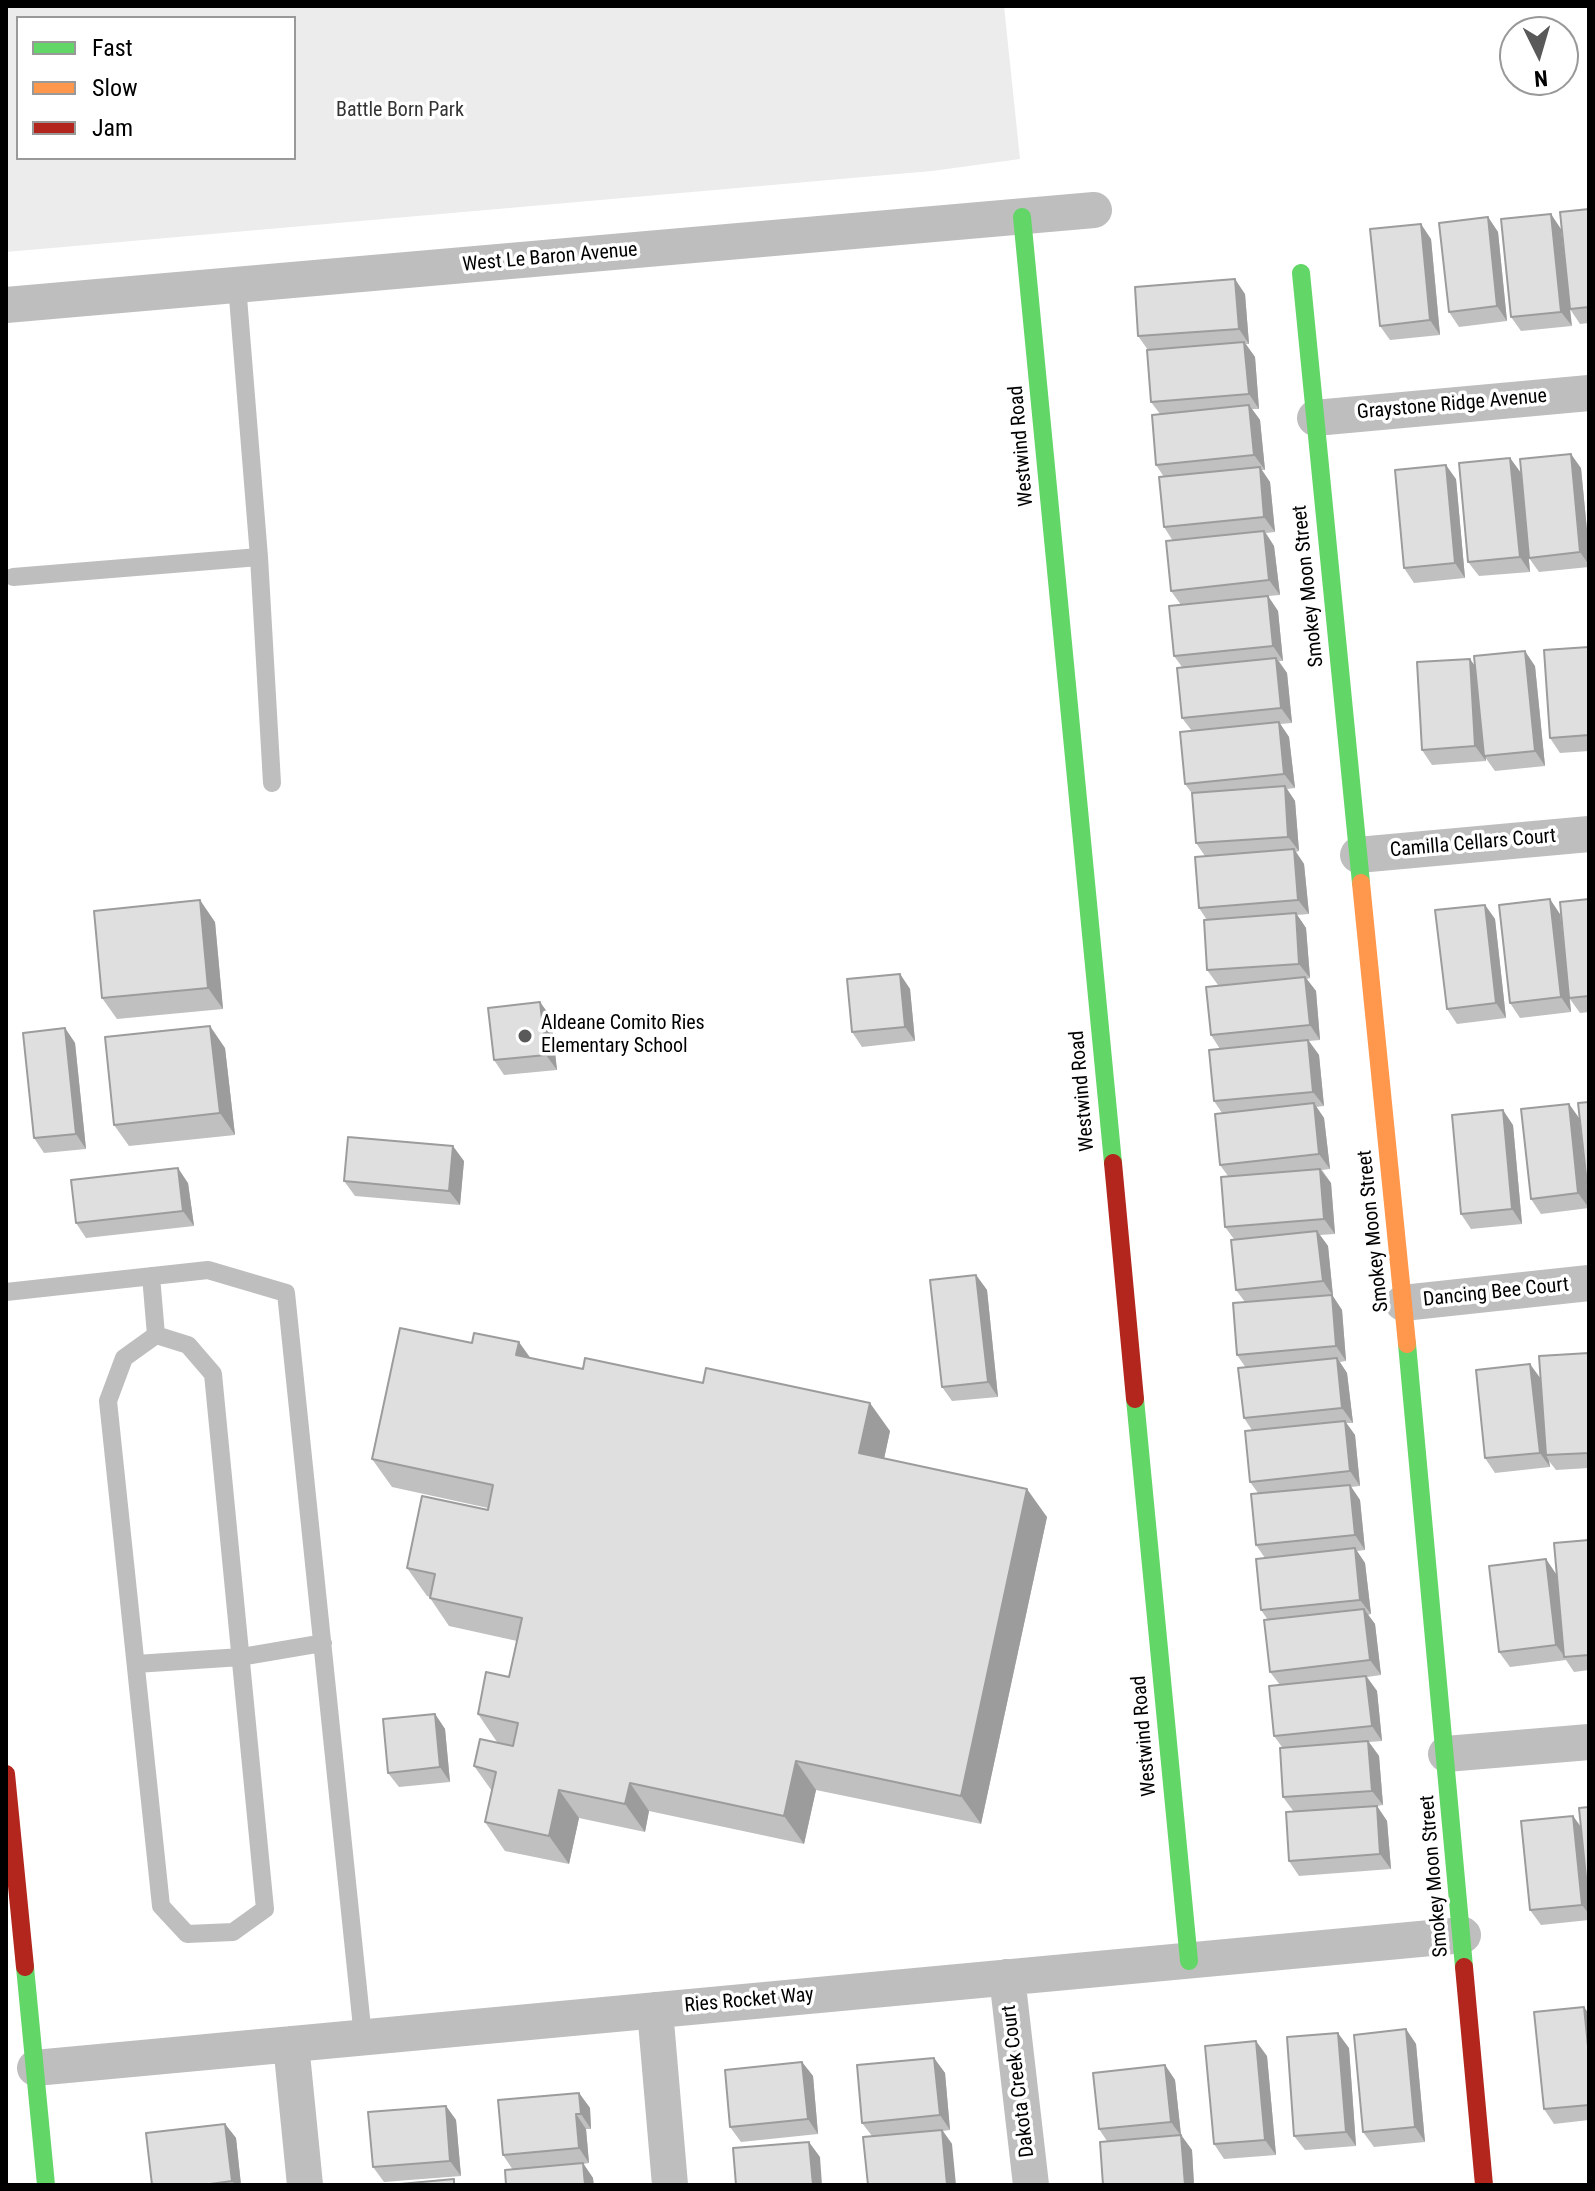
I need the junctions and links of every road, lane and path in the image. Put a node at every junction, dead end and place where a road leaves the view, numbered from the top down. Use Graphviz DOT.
graph roads {
  1 [pos="1094,210"];
  2 [pos="1022,217"];
  3 [pos="1301,273"];
  4 [pos="237,285"];
  5 [pos="6,305"];
  6 [pos="1589,393"];
  7 [pos="1315,418"];
  8 [pos="259,557"];
  9 [pos="13,577"];
  10 [pos="272,783"];
  11 [pos="1589,834"];
  12 [pos="1358,855"];
  13 [pos="151,1276"];
  14 [pos="1589,1283"];
  15 [pos="6,1292"];
  16 [pos="1403,1303"];
  17 [pos="156,1335"];
  18 [pos="323,1643"];
  19 [pos="241,1657"];
  20 [pos="136,1664"];
  21 [pos="1589,1742"];
  22 [pos="1446,1754"];
  23 [pos="6,1774"];
  24 [pos="1463,1935"];
  25 [pos="1189,1961"];
  26 [pos="1007,1977"];
  27 [pos="655,2010"];
  28 [pos="363,2037"];
  29 [pos="291,2044"];
  30 [pos="35,2068"];
  31 [pos="46,2185"];
  32 [pos="305,2185"];
  33 [pos="670,2185"];
  34 [pos="1031,2185"];
  35 [pos="1484,2185"];
  1 -- 2 [label="street, West Le Baron Avenue"];
  2 -- 4 [label="street, West Le Baron Avenue"];
  2 -- 25 [label="street, Westwind Road"];
  3 -- 7 [label="street, Smokey Moon Street"];
  4 -- 5 [label="street, West Le Baron Avenue"];
  4 -- 8 [label="lane"];
  6 -- 7 [label="street, Graystone Ridge Avenue"];
  7 -- 12 [label="street, Smokey Moon Street"];
  8 -- 9 [label="lane"];
  8 -- 10 [label="lane"];
  11 -- 12 [label="street, Camilla Cellars Court"];
  12 -- 16 [label="street, Smokey Moon Street"];
  13 -- 15 [label="lane"];
  13 -- 17 [label="lane"];
  13 -- 18 [label="lane"];
  14 -- 16 [label="street, Dancing Bee Court"];
  16 -- 22 [label="street, Smokey Moon Street"];
  17 -- 19 [label="lane"];
  17 -- 20 [label="lane"];
  18 -- 19 [label="lane"];
  18 -- 28 [label="lane"];
  19 -- 20 [label="lane"];
  19 -- 20 [label="lane"];
  21 -- 22 [label="street"];
  22 -- 24 [label="street, Smokey Moon Street"];
  23 -- 30 [label="street"];
  24 -- 25 [label="street, Ries Rocket Way"];
  24 -- 35 [label="street, Smokey Moon Street"];
  25 -- 26 [label="street, Ries Rocket Way"];
  26 -- 27 [label="street, Ries Rocket Way"];
  26 -- 34 [label="street, Dakota Creek Court"];
  27 -- 28 [label="street, Ries Rocket Way"];
  27 -- 33 [label="street"];
  28 -- 29 [label="street, Ries Rocket Way"];
  29 -- 30 [label="street, Ries Rocket Way"];
  29 -- 32 [label="street"];
  30 -- 31 [label="street"];
}
